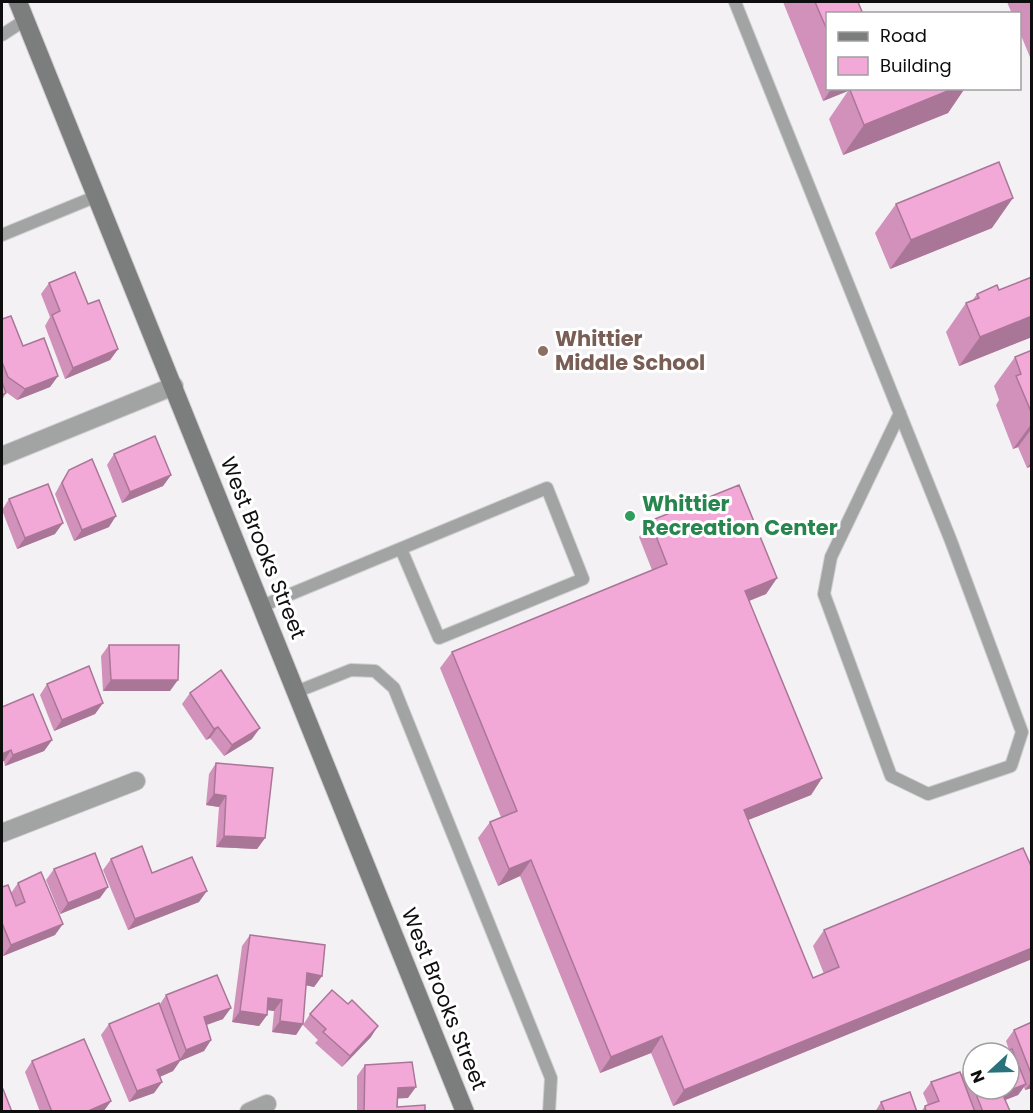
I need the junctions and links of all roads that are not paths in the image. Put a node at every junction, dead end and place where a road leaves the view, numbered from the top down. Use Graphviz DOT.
graph roads {
  1 [pos="18,2"];
  2 [pos="735,2"];
  3 [pos="26,20"];
  4 [pos="2,35"];
  5 [pos="97,196"];
  6 [pos="2,235"];
  7 [pos="174,386"];
  8 [pos="900,413"];
  9 [pos="2,456"];
  10 [pos="400,549"];
  11 [pos="262,606"];
  12 [pos="296,692"];
  13 [pos="136,781"];
  14 [pos="2,833"];
  15 [pos="267,1104"];
  16 [pos="249,1112"];
  17 [pos="465,1112"];
  18 [pos="549,1112"];
  1 -- 3 [label="street, West Brooks Street"];
  2 -- 8 [label="lane"];
  3 -- 4 [label="lane"];
  3 -- 5 [label="street, West Brooks Street"];
  5 -- 6 [label="lane"];
  5 -- 7 [label="street, West Brooks Street"];
  7 -- 9 [label="street"];
  7 -- 11 [label="street, West Brooks Street"];
  8 -- 8 [label="lane"];
  10 -- 10 [label="lane"];
  10 -- 11 [label="lane"];
  11 -- 12 [label="street, West Brooks Street"];
  12 -- 17 [label="street, West Brooks Street"];
  12 -- 18 [label="lane"];
  13 -- 14 [label="street"];
  15 -- 16 [label="street"];
}
